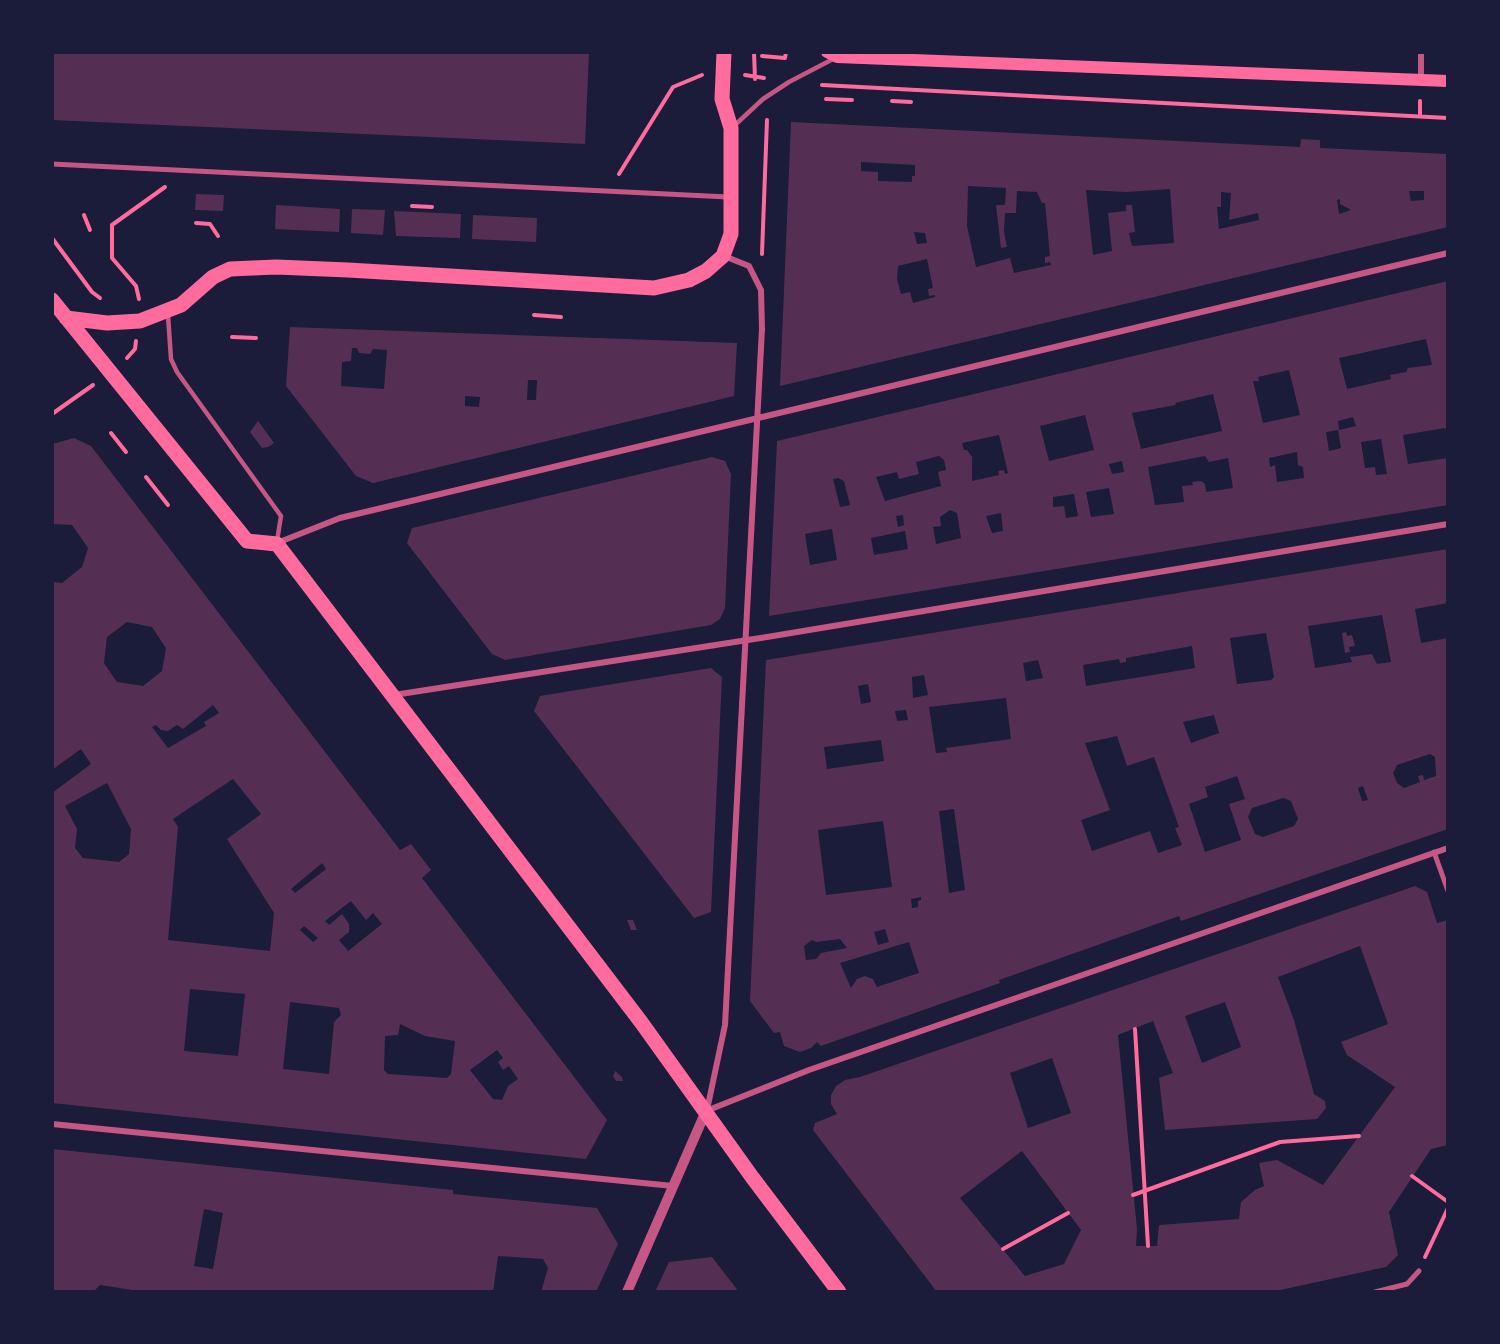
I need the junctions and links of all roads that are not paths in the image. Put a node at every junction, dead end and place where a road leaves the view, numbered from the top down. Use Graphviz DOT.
graph roads {
  1 [pos="724,52"];
  2 [pos="1421,52"];
  3 [pos="832,55"];
  4 [pos="1421,79"];
  5 [pos="1448,81"];
  6 [pos="731,128"];
  7 [pos="52,164"];
  8 [pos="732,197"];
  9 [pos="1448,254"];
  10 [pos="723,256"];
  11 [pos="52,300"];
  12 [pos="168,312"];
  13 [pos="66,318"];
  14 [pos="756,418"];
  15 [pos="1448,524"];
  16 [pos="277,544"];
  17 [pos="746,640"];
  18 [pos="392,696"];
  19 [pos="1448,848"];
  20 [pos="1434,852"];
  21 [pos="1448,891"];
  22 [pos="706,1111"];
  23 [pos="52,1124"];
  24 [pos="673,1186"];
  25 [pos="1419,1271"];
  26 [pos="627,1292"];
  27 [pos="839,1292"];
  28 [pos="1375,1292"];
  1 -- 6 [label="main road"];
  2 -- 4 [label="street"];
  3 -- 4 [label="main road"];
  3 -- 6 [label="lane"];
  4 -- 5 [label="main road"];
  6 -- 8 [label="main road"];
  7 -- 8 [label="street"];
  8 -- 10 [label="main road"];
  9 -- 14 [label="street"];
  10 -- 12 [label="main road"];
  10 -- 14 [label="street"];
  11 -- 13 [label="main road"];
  12 -- 13 [label="main road"];
  12 -- 16 [label="lane"];
  13 -- 16 [label="main road"];
  14 -- 16 [label="street"];
  14 -- 17 [label="street"];
  15 -- 17 [label="street"];
  16 -- 18 [label="main road"];
  17 -- 18 [label="street"];
  17 -- 22 [label="street"];
  18 -- 22 [label="main road"];
  19 -- 20 [label="street"];
  20 -- 21 [label="street"];
  20 -- 22 [label="street"];
  22 -- 24 [label="street"];
  22 -- 27 [label="main road"];
  23 -- 24 [label="street"];
  24 -- 26 [label="street"];
  25 -- 28 [label="street"];
}
